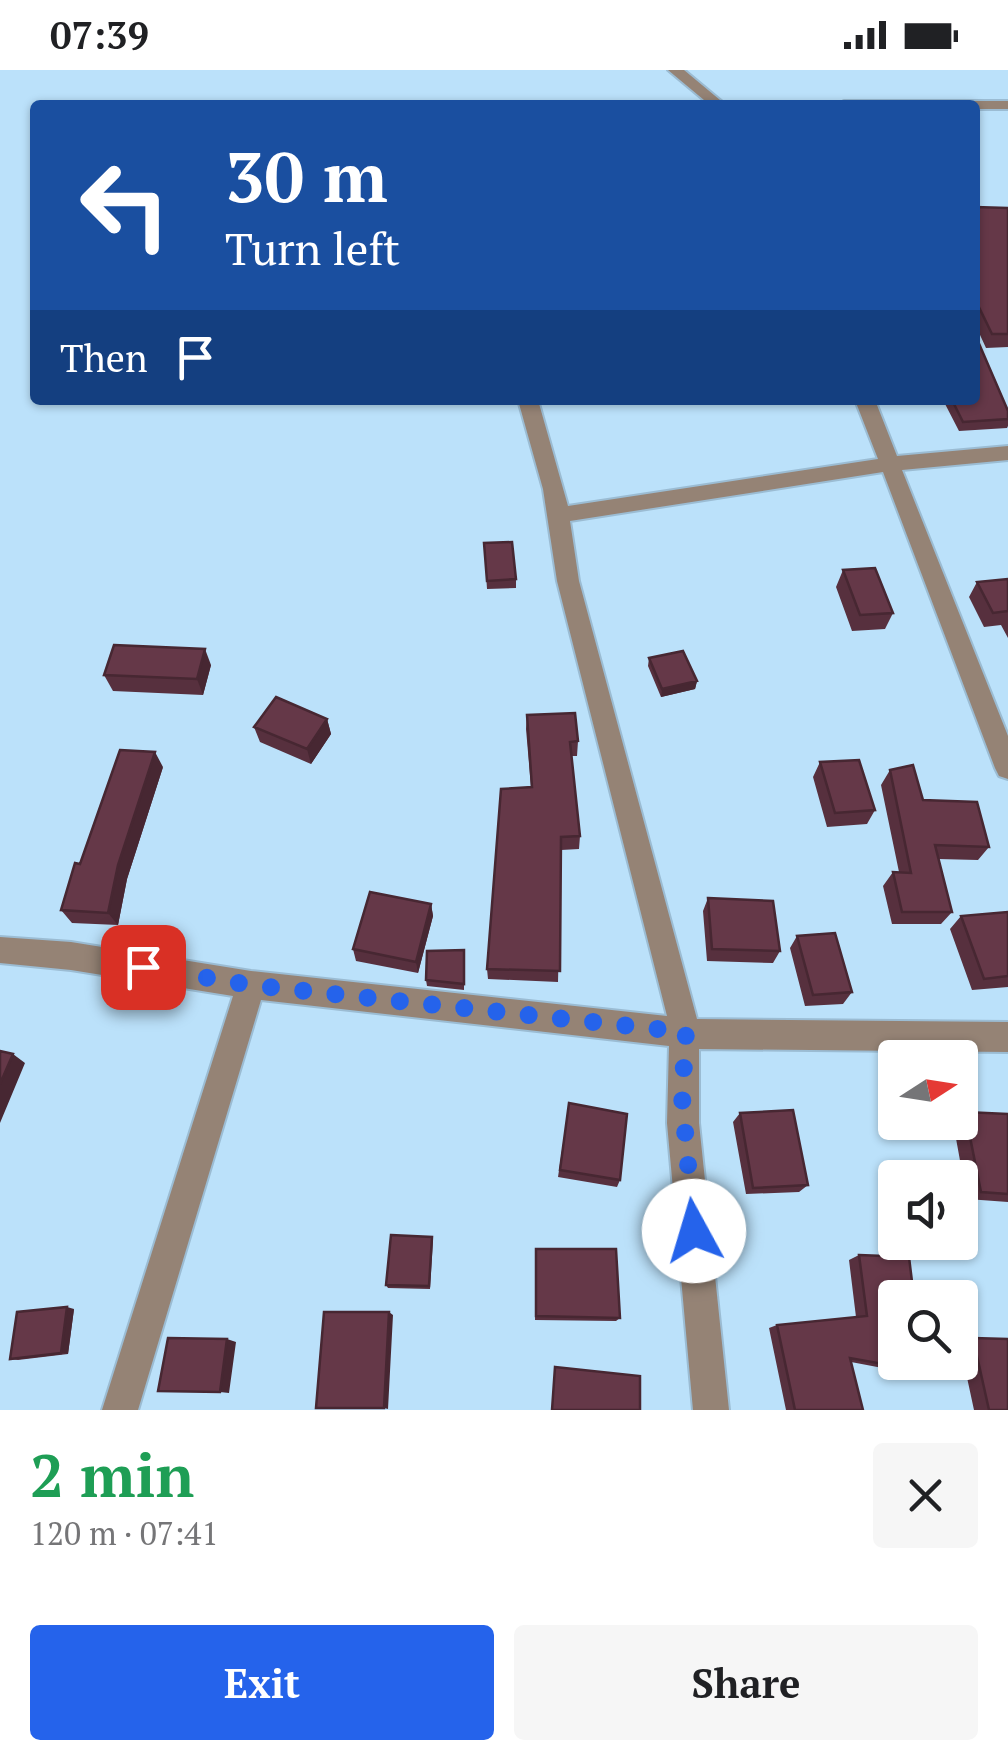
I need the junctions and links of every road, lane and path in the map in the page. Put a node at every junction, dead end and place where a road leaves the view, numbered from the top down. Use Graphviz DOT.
graph roads {
  1 [pos="675,70"];
  2 [pos="713,100"];
  3 [pos="980,104"];
  4 [pos="1008,104"];
  5 [pos="530,405"];
  6 [pos="867,405"];
  7 [pos="1008,453"];
  8 [pos="887,464"];
  9 [pos="560,515"];
  10 [pos="1003,738"];
  11 [pos="1008,768"];
  12 [pos="0,950"];
  13 [pos="250,985"];
  14 [pos="686,1032"];
  15 [pos="1008,1037"];
  16 [pos="120,1410"];
  17 [pos="711,1410"];
  1 -- 2 [label="street"];
  3 -- 4 [label="street"];
  5 -- 9 [label="street"];
  6 -- 8 [label="street"];
  7 -- 8 [label="street"];
  8 -- 9 [label="street"];
  8 -- 10 [label="street"];
  9 -- 14 [label="street"];
  10 -- 11 [label="street"];
  12 -- 13 [label="street"];
  13 -- 14 [label="street"];
  13 -- 16 [label="street"];
  14 -- 15 [label="street"];
  14 -- 17 [label="street"];
}
